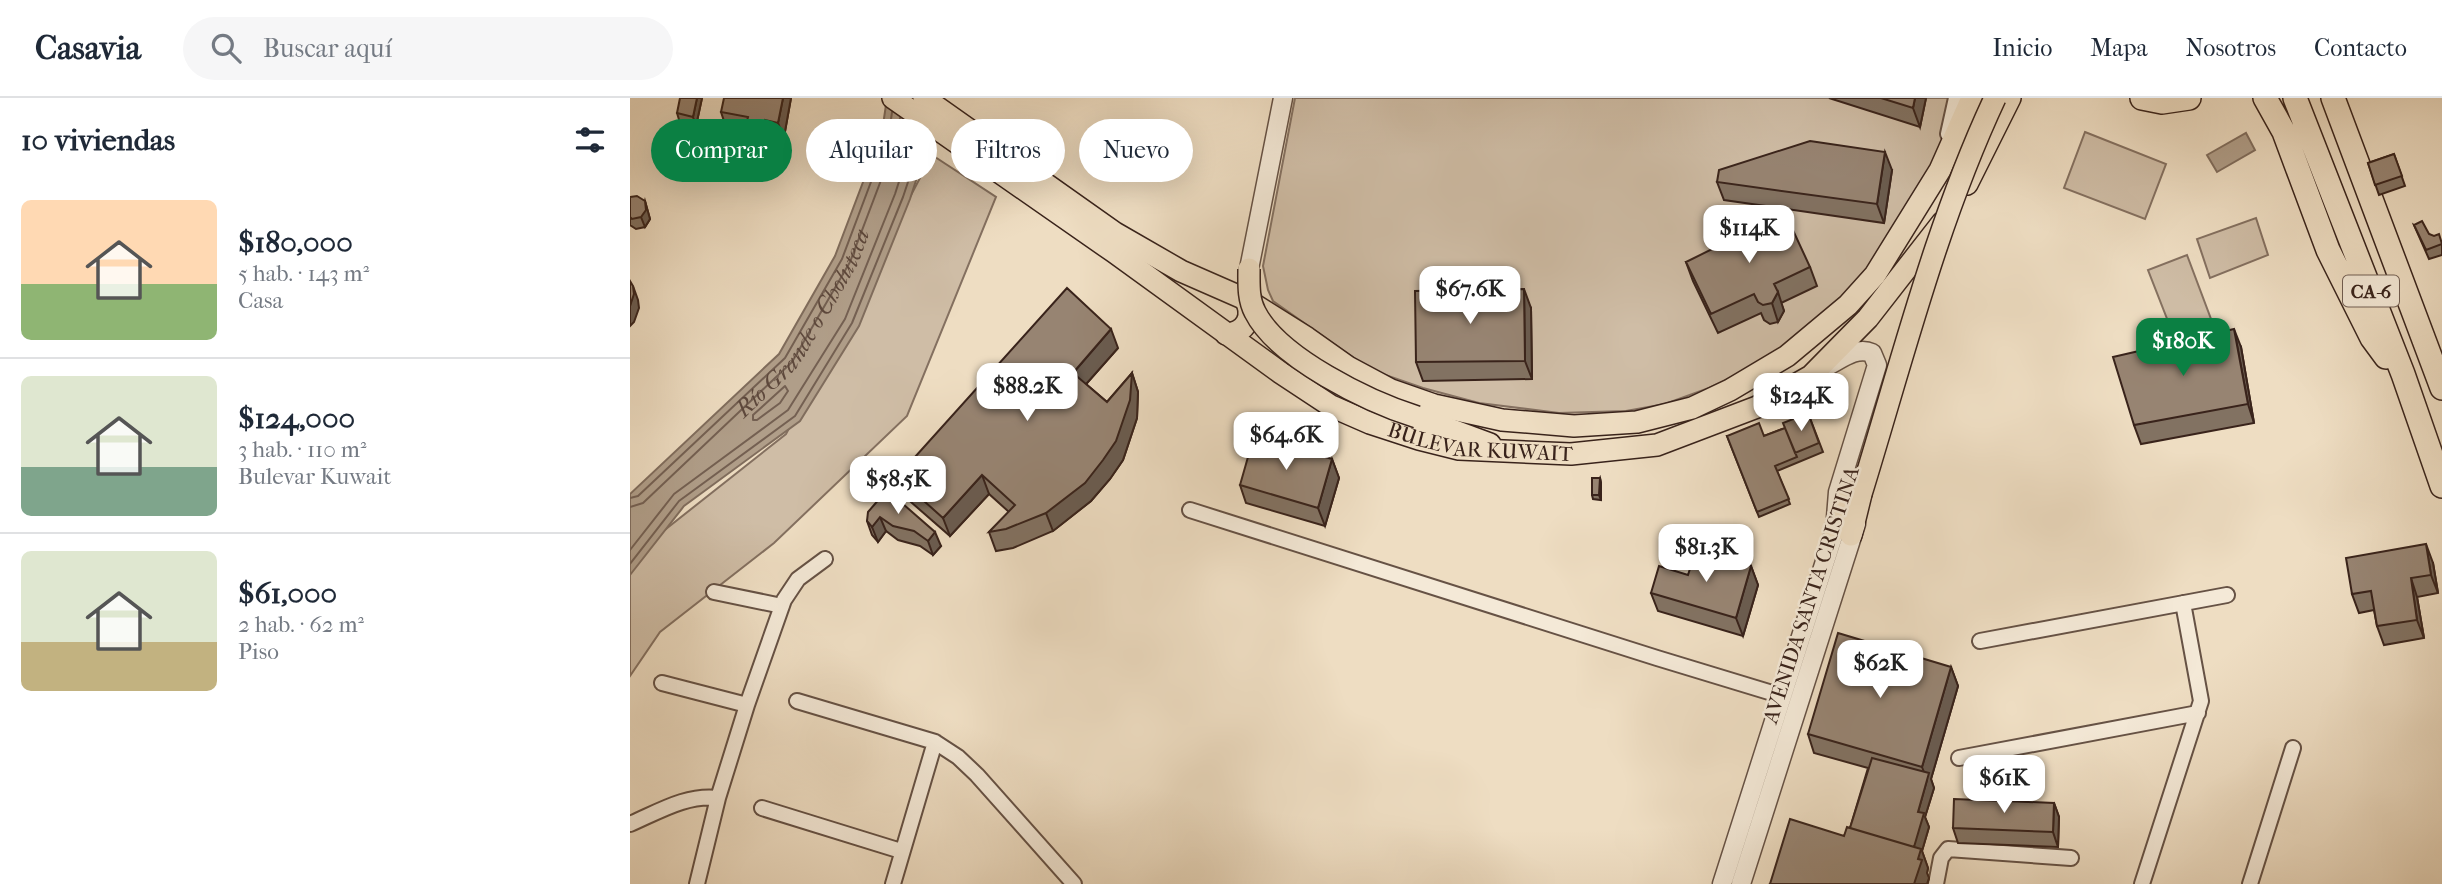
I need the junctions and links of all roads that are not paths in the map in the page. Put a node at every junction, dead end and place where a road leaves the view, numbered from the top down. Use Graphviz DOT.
graph roads {
  1 [pos="893,98"];
  2 [pos="924,98"];
  3 [pos="1283,98"];
  4 [pos="1956,98"];
  5 [pos="1972,98"];
  6 [pos="1980,98"];
  7 [pos="1995,98"];
  8 [pos="2010,98"];
  9 [pos="2141,98"];
  10 [pos="2189,98"];
  11 [pos="2265,98"];
  12 [pos="2295,98"];
  13 [pos="2333,98"];
  14 [pos="2343,98"];
  15 [pos="951,122"];
  16 [pos="951,132"];
  17 [pos="1940,170"];
  18 [pos="2365,180"];
  19 [pos="1024,182"];
  20 [pos="1033,182"];
  21 [pos="1958,200"];
  22 [pos="1250,269"];
  23 [pos="1245,299"];
  24 [pos="1288,326"];
  25 [pos="1226,334"];
  26 [pos="1267,363"];
  27 [pos="2403,374"];
  28 [pos="1811,376"];
  29 [pos="2442,388"];
  30 [pos="1424,420"];
  31 [pos="1502,420"];
  32 [pos="1512,452"];
  33 [pos="2442,486"];
  34 [pos="1854,492"];
  35 [pos="1190,510"];
  36 [pos="1843,532"];
  37 [pos="825,559"];
  38 [pos="714,592"];
  39 [pos="2227,595"];
  40 [pos="2183,603"];
  41 [pos="782,606"];
  42 [pos="1980,642"];
  43 [pos="662,683"];
  44 [pos="1782,696"];
  45 [pos="797,701"];
  46 [pos="747,705"];
  47 [pos="2198,713"];
  48 [pos="934,742"];
  49 [pos="2293,748"];
  50 [pos="1959,758"];
  51 [pos="719,798"];
  52 [pos="762,808"];
  53 [pos="630,824"];
  54 [pos="901,851"];
  55 [pos="2071,858"];
  56 [pos="697,884"];
  57 [pos="893,884"];
  58 [pos="1074,884"];
  59 [pos="1722,884"];
  60 [pos="1741,884"];
  61 [pos="1936,884"];
  62 [pos="2142,884"];
  63 [pos="2250,884"];
  1 -- 16 [label="main road, BULEVAR KUWAIT"];
  2 -- 15 [label="main road, BULEVAR KUWAIT"];
  3 -- 22 [label="street"];
  4 -- 17 [label="street"];
  5 -- 17 [label="main road, BULEVAR KUWAIT"];
  6 -- 34 [label="main road"];
  7 -- 34 [label="main road, bridge"];
  8 -- 21 [label="main road, BULEVAR KUWAIT"];
  9 -- 10 [label="highway"];
  11 -- 27 [label="highway"];
  12 -- 27 [label="highway, CA-6"];
  13 -- 18 [label="highway, CA-6"];
  14 -- 18 [label="highway"];
  17 -- 31 [label="main road, BULEVAR KUWAIT"];
  18 -- 29 [label="highway, CA-6"];
  19 -- 25 [label="main road, BULEVAR KUWAIT"];
  20 -- 23 [label="main road, BULEVAR KUWAIT"];
  21 -- 28 [label="main road, BULEVAR KUWAIT"];
  21 -- 36 [label="street, AVENIDA SANTA CRISTINA"];
  22 -- 30 [label="main road, bridge"];
  23 -- 24 [label="main road, BULEVAR KUWAIT"];
  23 -- 25 [label="main road"];
  24 -- 26 [label="main road"];
  24 -- 31 [label="main road, BULEVAR KUWAIT"];
  25 -- 26 [label="main road, BULEVAR KUWAIT"];
  26 -- 32 [label="main road, BULEVAR KUWAIT"];
  27 -- 33 [label="highway, CA-6"];
  28 -- 32 [label="main road, BULEVAR KUWAIT"];
  28 -- 36 [label="street, AVENIDA SANTA CRISTINA"];
  30 -- 31 [label="main road"];
  30 -- 32 [label="main road"];
  34 -- 36 [label="main road"];
  35 -- 44 [label="street"];
  36 -- 44 [label="street, AVENIDA SANTA CRISTINA"];
  36 -- 60 [label="street, AVENIDA SANTA CRISTINA"];
  37 -- 41 [label="street"];
  38 -- 41 [label="street"];
  39 -- 40 [label="street"];
  40 -- 42 [label="street"];
  40 -- 47 [label="street"];
  41 -- 46 [label="street"];
  43 -- 46 [label="street"];
  44 -- 59 [label="street, AVENIDA SANTA CRISTINA"];
  45 -- 48 [label="street"];
  46 -- 51 [label="street"];
  47 -- 50 [label="street"];
  47 -- 62 [label="street"];
  48 -- 54 [label="street"];
  48 -- 58 [label="street"];
  49 -- 63 [label="street"];
  51 -- 53 [label="street"];
  51 -- 56 [label="street"];
  52 -- 54 [label="street"];
  54 -- 57 [label="street"];
  55 -- 61 [label="street"];
}
